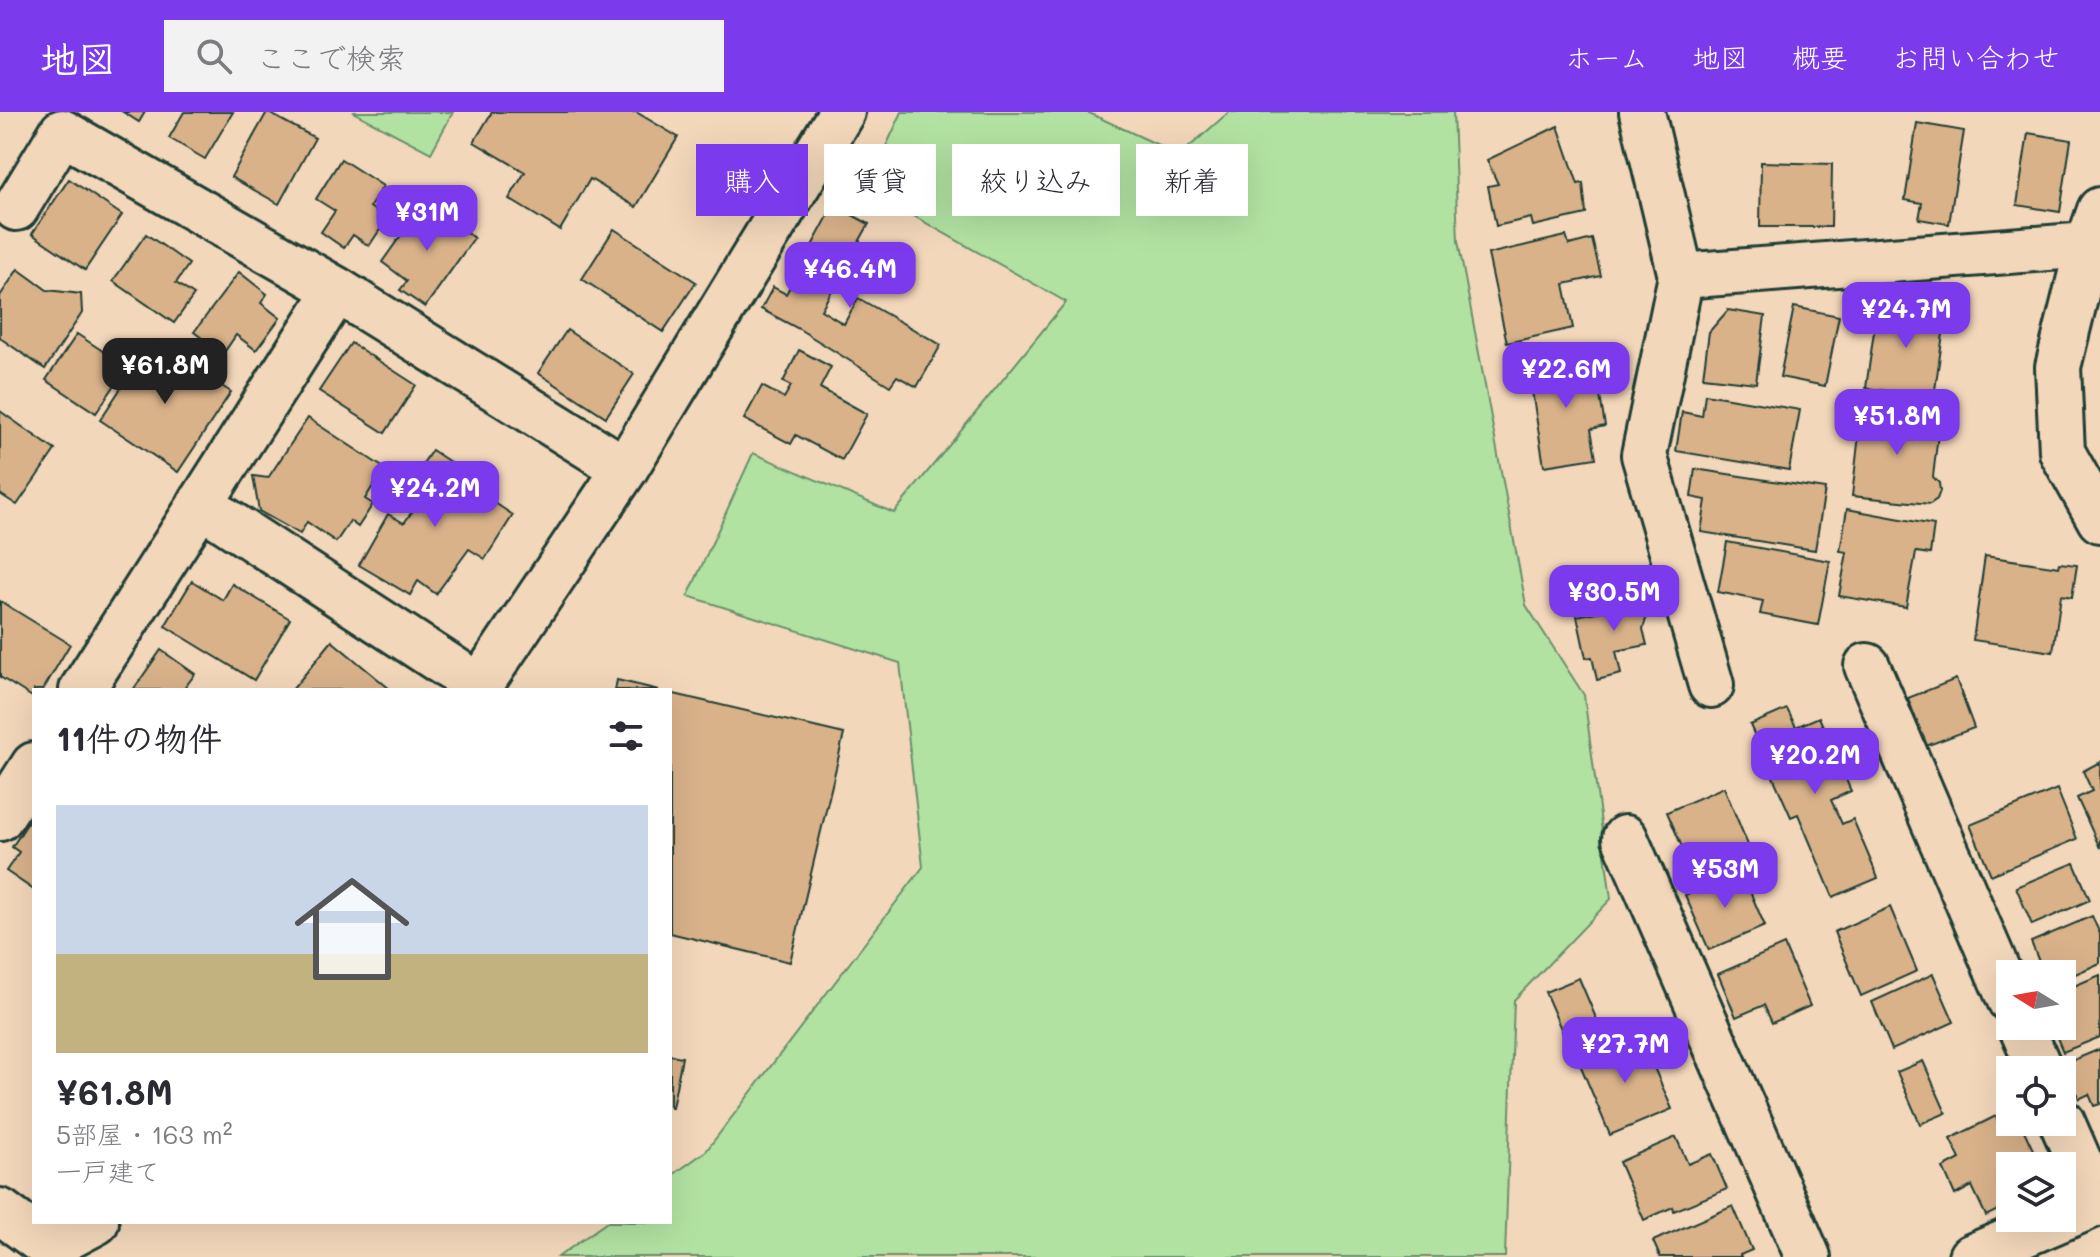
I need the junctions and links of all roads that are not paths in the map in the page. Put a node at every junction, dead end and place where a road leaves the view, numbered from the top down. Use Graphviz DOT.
graph roads {
  1 [pos="842,112"];
  2 [pos="1642,112"];
  3 [pos="16,208"];
  4 [pos="2096,233"];
  5 [pos="1681,276"];
  6 [pos="337,290"];
  7 [pos="625,469"];
  8 [pos="200,504"];
  9 [pos="2100,520"];
  10 [pos="1867,666"];
  11 [pos="1711,685"];
  12 [pos="83,688"];
  13 [pos="478,688"];
  14 [pos="32,768"];
  15 [pos="0,818"];
  16 [pos="1625,838"];
  17 [pos="1996,967"];
  18 [pos="2068,1136"];
  19 [pos="2098,1203"];
  20 [pos="0,1211"];
  21 [pos="93,1224"];
  22 [pos="48,1252"];
  23 [pos="1808,1257"];
  24 [pos="1971,1257"];
  1 -- 7 [label="street"];
  2 -- 5 [label="street"];
  3 -- 6 [label="street"];
  4 -- 5 [label="street"];
  4 -- 9 [label="street"];
  5 -- 11 [label="street"];
  6 -- 7 [label="street"];
  6 -- 8 [label="street"];
  7 -- 13 [label="street"];
  8 -- 12 [label="street"];
  8 -- 13 [label="street"];
  10 -- 17 [label="street"];
  14 -- 15 [label="street"];
  16 -- 23 [label="street"];
  18 -- 19 [label="street"];
  19 -- 24 [label="street"];
  20 -- 22 [label="street"];
  21 -- 22 [label="street"];
}
